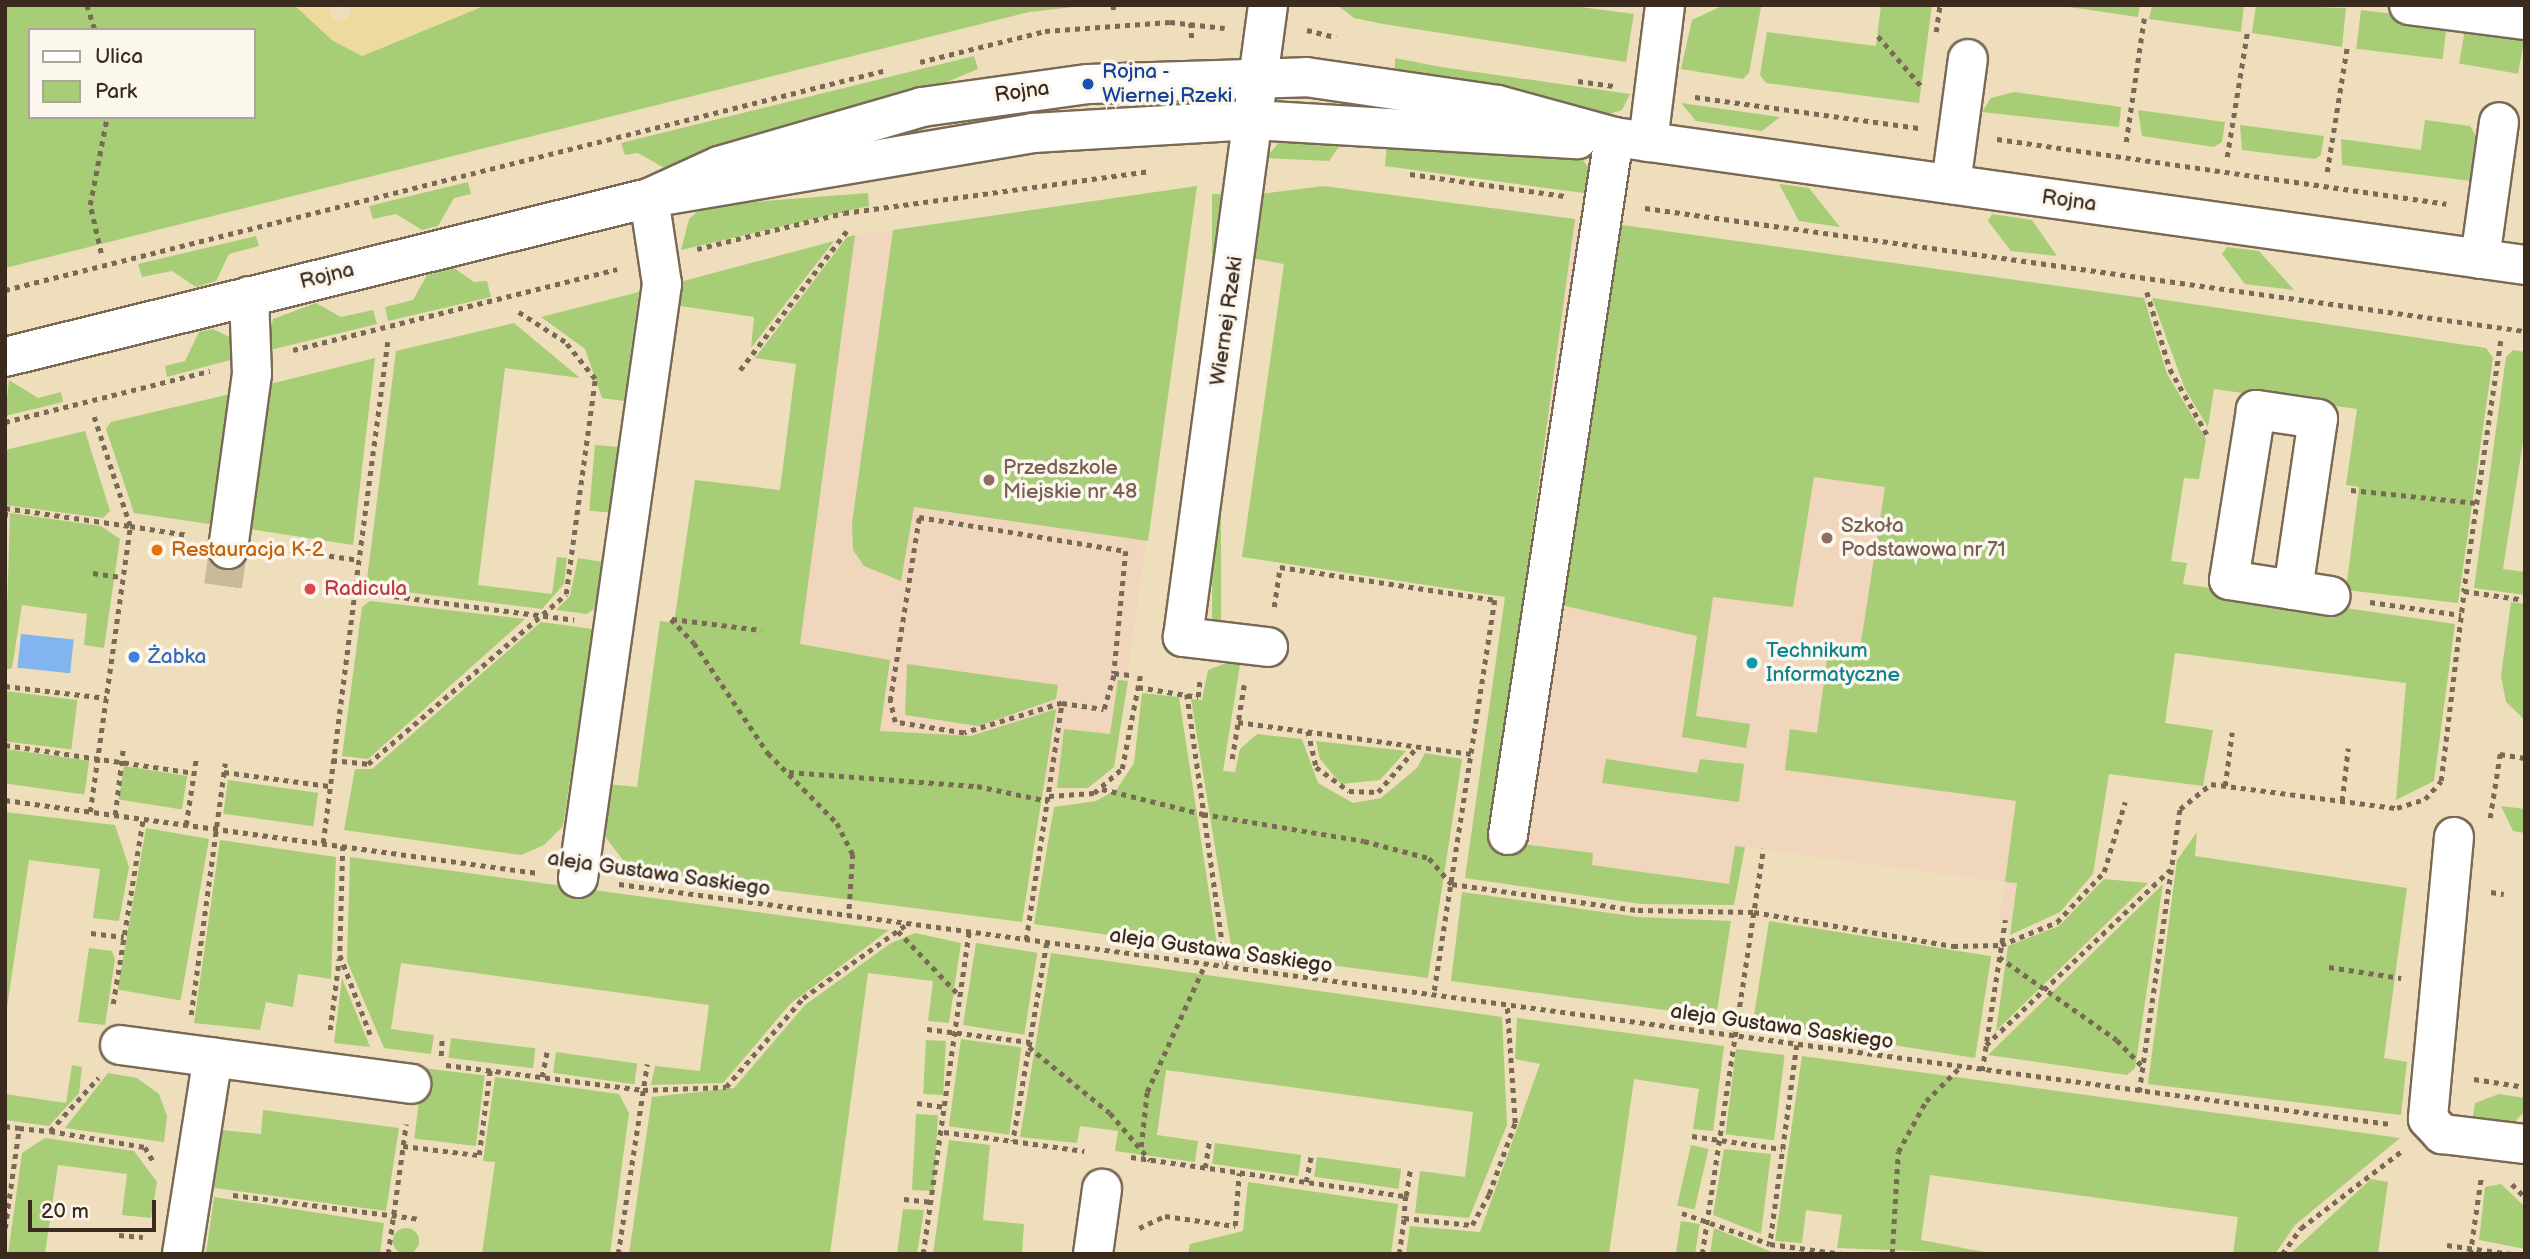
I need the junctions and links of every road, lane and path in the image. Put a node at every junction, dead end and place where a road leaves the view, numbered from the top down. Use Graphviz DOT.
graph roads {
  1 [pos="87,5"];
  2 [pos="1268,5"];
  3 [pos="1665,5"];
  4 [pos="2409,5"];
  5 [pos="2144,18"];
  6 [pos="2525,20"];
  7 [pos="1191,23"];
  8 [pos="94,28"];
  9 [pos="1234,30"];
  10 [pos="1298,30"];
  11 [pos="2247,33"];
  12 [pos="1878,36"];
  13 [pos="1343,40"];
  14 [pos="1192,47"];
  15 [pos="2347,47"];
  16 [pos="1968,59"];
  17 [pos="915,64"];
  18 [pos="901,67"];
  19 [pos="1259,77"];
  20 [pos="1572,80"];
  21 [pos="1654,92"];
  22 [pos="1927,93"];
  23 [pos="107,119"];
  24 [pos="1252,120"];
  25 [pos="2498,122"];
  26 [pos="1958,134"];
  27 [pos="1631,140"];
  28 [pos="2126,142"];
  29 [pos="2227,157"];
  30 [pos="1159,169"];
  31 [pos="2327,172"];
  32 [pos="1399,173"];
  33 [pos="1951,184"];
  34 [pos="649,198"];
  35 [pos="1604,202"];
  36 [pos="2487,210"];
  37 [pos="849,228"];
  38 [pos="101,253"];
  39 [pos="659,259"];
  40 [pos="2480,259"];
  41 [pos="2525,265"];
  42 [pos="5,290"];
  43 [pos="2147,292"];
  44 [pos="250,296"];
  45 [pos="515,310"];
  46 [pos="2525,331"];
  47 [pos="2501,341"];
  48 [pos="388,342"];
  49 [pos="5,358"];
  50 [pos="254,359"];
  51 [pos="740,370"];
  52 [pos="93,414"];
  53 [pos="5,422"];
  54 [pos="2213,445"];
  55 [pos="2352,488"];
  56 [pos="2477,503"];
  57 [pos="6,508"];
  58 [pos="5,517"];
  59 [pos="130,526"];
  60 [pos="229,545"];
  61 [pos="359,559"];
  62 [pos="93,573"];
  63 [pos="123,577"];
  64 [pos="2293,590"];
  65 [pos="2464,591"];
  66 [pos="355,592"];
  67 [pos="2331,596"];
  68 [pos="2525,600"];
  69 [pos="2461,615"];
  70 [pos="543,616"];
  71 [pos="613,624"];
  72 [pos="761,629"];
  73 [pos="1256,660"];
  74 [pos="1114,673"];
  75 [pos="1130,675"];
  76 [pos="1140,676"];
  77 [pos="5,686"];
  78 [pos="1187,694"];
  79 [pos="106,698"];
  80 [pos="1062,703"];
  81 [pos="1238,722"];
  82 [pos="1308,732"];
  83 [pos="2232,733"];
  84 [pos="5,745"];
  85 [pos="1417,747"];
  86 [pos="2348,748"];
  87 [pos="123,749"];
  88 [pos="1472,754"];
  89 [pos="98,758"];
  90 [pos="2525,758"];
  91 [pos="196,759"];
  92 [pos="1232,759"];
  93 [pos="332,760"];
  94 [pos="122,762"];
  95 [pos="225,762"];
  96 [pos="223,772"];
  97 [pos="788,772"];
  98 [pos="194,773"];
  99 [pos="329,786"];
  100 [pos="2225,786"];
  101 [pos="1102,789"];
  102 [pos="1049,799"];
  103 [pos="5,800"];
  104 [pos="2342,801"];
  105 [pos="2125,802"];
  106 [pos="90,812"];
  107 [pos="1203,814"];
  108 [pos="115,815"];
  109 [pos="187,825"];
  110 [pos="216,829"];
  111 [pos="2471,832"];
  112 [pos="1508,835"];
  113 [pos="323,843"];
  114 [pos="343,846"];
  115 [pos="1763,849"];
  116 [pos="2171,869"];
  117 [pos="578,878"];
  118 [pos="1452,884"];
  119 [pos="2491,892"];
  120 [pos="2504,894"];
  121 [pos="1754,912"];
  122 [pos="849,915"];
  123 [pos="2005,920"];
  124 [pos="907,923"];
  125 [pos="898,931"];
  126 [pos="969,931"];
  127 [pos="91,933"];
  128 [pos="124,937"];
  129 [pos="1026,940"];
  130 [pos="1047,943"];
  131 [pos="2001,946"];
  132 [pos="340,955"];
  133 [pos="1999,957"];
  134 [pos="1205,964"];
  135 [pos="1226,967"];
  136 [pos="2329,967"];
  137 [pos="2047,988"];
  138 [pos="2441,990"];
  139 [pos="1434,996"];
  140 [pos="961,997"];
  141 [pos="1507,1005"];
  142 [pos="927,1029"];
  143 [pos="957,1031"];
  144 [pos="329,1035"];
  145 [pos="1732,1036"];
  146 [pos="442,1037"];
  147 [pos="374,1043"];
  148 [pos="1030,1044"];
  149 [pos="120,1045"];
  150 [pos="1797,1045"];
  151 [pos="1986,1045"];
  152 [pos="547,1051"];
  153 [pos="199,1056"];
  154 [pos="647,1064"];
  155 [pos="2143,1066"];
  156 [pos="1959,1068"];
  157 [pos="490,1070"];
  158 [pos="1982,1071"];
  159 [pos="2434,1074"];
  160 [pos="542,1077"];
  161 [pos="411,1084"];
  162 [pos="2525,1087"];
  163 [pos="643,1090"];
  164 [pos="2139,1092"];
  165 [pos="917,1103"];
  166 [pos="947,1107"];
  167 [pos="5,1126"];
  168 [pos="19,1128"];
  169 [pos="2432,1129"];
  170 [pos="50,1131"];
  171 [pos="944,1132"];
  172 [pos="1692,1136"];
  173 [pos="1717,1140"];
  174 [pos="1013,1141"];
  175 [pos="1209,1142"];
  176 [pos="2525,1144"];
  177 [pos="403,1146"];
  178 [pos="1141,1147"];
  179 [pos="1782,1149"];
  180 [pos="1123,1156"];
  181 [pos="1311,1156"];
  182 [pos="1150,1160"];
  183 [pos="1205,1168"];
  184 [pos="1410,1170"];
  185 [pos="1099,1171"];
  186 [pos="1239,1173"];
  187 [pos="1306,1182"];
  188 [pos="192,1189"];
  189 [pos="1406,1196"];
  190 [pos="904,1199"];
  191 [pos="932,1202"];
  192 [pos="1682,1213"];
  193 [pos="393,1217"];
  194 [pos="1404,1218"];
  195 [pos="1707,1218"];
  196 [pos="420,1219"];
  197 [pos="1136,1232"];
  198 [pos="119,1235"];
  199 [pos="1770,1244"];
  200 [pos="2446,1245"];
  201 [pos="168,1246"];
  202 [pos="388,1254"];
  203 [pos="618,1254"];
  204 [pos="923,1254"];
  205 [pos="1093,1254"];
  206 [pos="1399,1254"];
  207 [pos="1702,1254"];
  208 [pos="1842,1254"];
  209 [pos="1892,1254"];
  210 [pos="2282,1254"];
  211 [pos="2511,1254"];
  1 -- 8 [label="path"];
  2 -- 19 [label="street, Wiernej Rzeki"];
  3 -- 21 [label="street"];
  4 -- 6 [label="street"];
  5 -- 28 [label="path"];
  7 -- 9 [label="path"];
  7 -- 14 [label="path"];
  7 -- 17 [label="path"];
  10 -- 13 [label="path"];
  11 -- 29 [label="path"];
  12 -- 22 [label="path"];
  15 -- 31 [label="path"];
  16 -- 26 [label="street"];
  18 -- 42 [label="path"];
  19 -- 24 [label="street, Wiernej Rzeki"];
  19 -- 27 [label="street, Rojna"];
  19 -- 34 [label="street, Rojna"];
  20 -- 21 [label="path"];
  21 -- 26 [label="path"];
  21 -- 27 [label="street"];
  23 -- 38 [label="path"];
  24 -- 27 [label="street, Rojna"];
  24 -- 34 [label="street, Rojna"];
  24 -- 73 [label="street, Wiernej Rzeki"];
  25 -- 36 [label="street"];
  26 -- 33 [label="street"];
  26 -- 36 [label="path"];
  27 -- 33 [label="street, Rojna"];
  27 -- 35 [label="street"];
  30 -- 39 [label="path"];
  32 -- 35 [label="path"];
  33 -- 40 [label="street, Rojna"];
  34 -- 39 [label="street"];
  34 -- 44 [label="street, Rojna"];
  35 -- 46 [label="path"];
  35 -- 112 [label="street"];
  36 -- 40 [label="street"];
  37 -- 51 [label="path"];
  39 -- 50 [label="path"];
  39 -- 71 [label="street"];
  40 -- 41 [label="street, Rojna"];
  43 -- 54 [label="path"];
  44 -- 49 [label="street, Rojna"];
  44 -- 50 [label="street"];
  45 -- 70 [label="path"];
  47 -- 56 [label="path"];
  48 -- 61 [label="path"];
  50 -- 53 [label="path"];
  50 -- 60 [label="street"];
  52 -- 59 [label="path"];
  55 -- 56 [label="path"];
  56 -- 65 [label="path"];
  57 -- 58 [label="path"];
  57 -- 59 [label="path"];
  59 -- 60 [label="path"];
  59 -- 63 [label="path"];
  60 -- 61 [label="path"];
  61 -- 66 [label="path"];
  62 -- 63 [label="path"];
  63 -- 79 [label="path"];
  64 -- 67 [label="street"];
  65 -- 68 [label="path"];
  65 -- 69 [label="path"];
  66 -- 70 [label="path"];
  66 -- 93 [label="path"];
  67 -- 69 [label="path"];
  69 -- 104 [label="path"];
  70 -- 71 [label="path"];
  70 -- 93 [label="path"];
  71 -- 117 [label="street"];
  72 -- 97 [label="path"];
  73 -- 81 [label="path"];
  73 -- 88 [label="path"];
  74 -- 75 [label="path"];
  74 -- 80 [label="path"];
  74 -- 80 [label="path"];
  76 -- 101 [label="path"];
  77 -- 79 [label="path"];
  78 -- 107 [label="path"];
  79 -- 89 [label="path"];
  80 -- 102 [label="path"];
  81 -- 82 [label="path"];
  81 -- 92 [label="path"];
  82 -- 85 [label="path"];
  82 -- 85 [label="path"];
  83 -- 100 [label="path"];
  84 -- 89 [label="path"];
  85 -- 88 [label="path"];
  86 -- 104 [label="path"];
  87 -- 94 [label="path"];
  88 -- 118 [label="path"];
  89 -- 94 [label="path"];
  89 -- 106 [label="path"];
  90 -- 111 [label="path"];
  91 -- 98 [label="path"];
  93 -- 99 [label="path"];
  94 -- 98 [label="path"];
  94 -- 108 [label="path"];
  95 -- 96 [label="path"];
  96 -- 99 [label="path"];
  96 -- 110 [label="path"];
  97 -- 102 [label="path"];
  97 -- 122 [label="path"];
  98 -- 109 [label="path"];
  99 -- 113 [label="path"];
  100 -- 104 [label="path"];
  100 -- 116 [label="path"];
  101 -- 102 [label="path"];
  101 -- 107 [label="path"];
  102 -- 129 [label="path"];
  103 -- 106 [label="path, aleja Gustawa Saskiego"];
  105 -- 131 [label="path"];
  106 -- 108 [label="path, aleja Gustawa Saskiego"];
  107 -- 118 [label="path"];
  107 -- 135 [label="path"];
  108 -- 109 [label="path, aleja Gustawa Saskiego"];
  109 -- 110 [label="path, aleja Gustawa Saskiego"];
  110 -- 113 [label="path, aleja Gustawa Saskiego"];
  110 -- 153 [label="path"];
  111 -- 138 [label="street"];
  113 -- 114 [label="path, aleja Gustawa Saskiego"];
  114 -- 117 [label="path, aleja Gustawa Saskiego"];
  114 -- 132 [label="path"];
  115 -- 121 [label="path"];
  116 -- 137 [label="path"];
  116 -- 155 [label="path"];
  117 -- 122 [label="path, aleja Gustawa Saskiego"];
  118 -- 121 [label="path"];
  118 -- 139 [label="path"];
  119 -- 120 [label="path"];
  121 -- 131 [label="path"];
  121 -- 145 [label="path"];
  122 -- 124 [label="path, aleja Gustawa Saskiego"];
  123 -- 131 [label="path"];
  124 -- 125 [label="path"];
  124 -- 126 [label="path, aleja Gustawa Saskiego"];
  125 -- 140 [label="path"];
  125 -- 163 [label="path"];
  126 -- 129 [label="path, aleja Gustawa Saskiego"];
  126 -- 140 [label="path"];
  127 -- 128 [label="path"];
  129 -- 130 [label="path, aleja Gustawa Saskiego"];
  130 -- 134 [label="path, aleja Gustawa Saskiego"];
  130 -- 148 [label="path"];
  131 -- 133 [label="path"];
  132 -- 144 [label="path"];
  132 -- 147 [label="path"];
  133 -- 137 [label="path"];
  133 -- 151 [label="path"];
  134 -- 135 [label="path, aleja Gustawa Saskiego"];
  134 -- 178 [label="path"];
  135 -- 139 [label="path, aleja Gustawa Saskiego"];
  136 -- 138 [label="path"];
  137 -- 151 [label="path"];
  137 -- 155 [label="path"];
  138 -- 159 [label="street"];
  139 -- 141 [label="path, aleja Gustawa Saskiego"];
  140 -- 143 [label="path"];
  141 -- 145 [label="path, aleja Gustawa Saskiego"];
  141 -- 194 [label="path"];
  142 -- 143 [label="path"];
  143 -- 148 [label="path"];
  143 -- 166 [label="path"];
  145 -- 150 [label="path, aleja Gustawa Saskiego"];
  145 -- 173 [label="path"];
  146 -- 157 [label="path"];
  148 -- 174 [label="path"];
  148 -- 178 [label="path"];
  149 -- 153 [label="street"];
  150 -- 156 [label="path, aleja Gustawa Saskiego"];
  150 -- 179 [label="path"];
  151 -- 158 [label="path"];
  152 -- 160 [label="path"];
  153 -- 161 [label="street"];
  153 -- 188 [label="street"];
  154 -- 163 [label="path"];
  155 -- 164 [label="path"];
  156 -- 158 [label="path, aleja Gustawa Saskiego"];
  156 -- 209 [label="path"];
  157 -- 160 [label="path"];
  157 -- 177 [label="path"];
  158 -- 164 [label="path, aleja Gustawa Saskiego"];
  159 -- 162 [label="path"];
  159 -- 169 [label="street"];
  160 -- 163 [label="path"];
  161 -- 177 [label="path"];
  163 -- 203 [label="path"];
  164 -- 169 [label="path, aleja Gustawa Saskiego"];
  165 -- 166 [label="path"];
  166 -- 171 [label="path"];
  167 -- 168 [label="path"];
  169 -- 176 [label="street"];
  169 -- 210 [label="path"];
  170 -- 188 [label="path"];
  171 -- 174 [label="path"];
  171 -- 191 [label="path"];
  172 -- 173 [label="path"];
  173 -- 179 [label="path"];
  173 -- 195 [label="path"];
  174 -- 185 [label="path"];
  175 -- 183 [label="path"];
  177 -- 193 [label="path"];
  178 -- 182 [label="path"];
  179 -- 199 [label="path"];
  180 -- 182 [label="path"];
  181 -- 187 [label="path"];
  182 -- 183 [label="path"];
  183 -- 186 [label="path"];
  184 -- 189 [label="path"];
  185 -- 205 [label="street"];
  186 -- 187 [label="path"];
  186 -- 197 [label="path"];
  187 -- 189 [label="path"];
  188 -- 193 [label="path"];
  188 -- 201 [label="street"];
  189 -- 194 [label="path"];
  190 -- 191 [label="path"];
  191 -- 204 [label="path"];
  192 -- 195 [label="path"];
  193 -- 196 [label="path"];
  193 -- 202 [label="path"];
  194 -- 206 [label="path"];
  195 -- 199 [label="path"];
  195 -- 207 [label="path"];
  198 -- 201 [label="path"];
  199 -- 208 [label="path"];
  200 -- 211 [label="path"];
}
